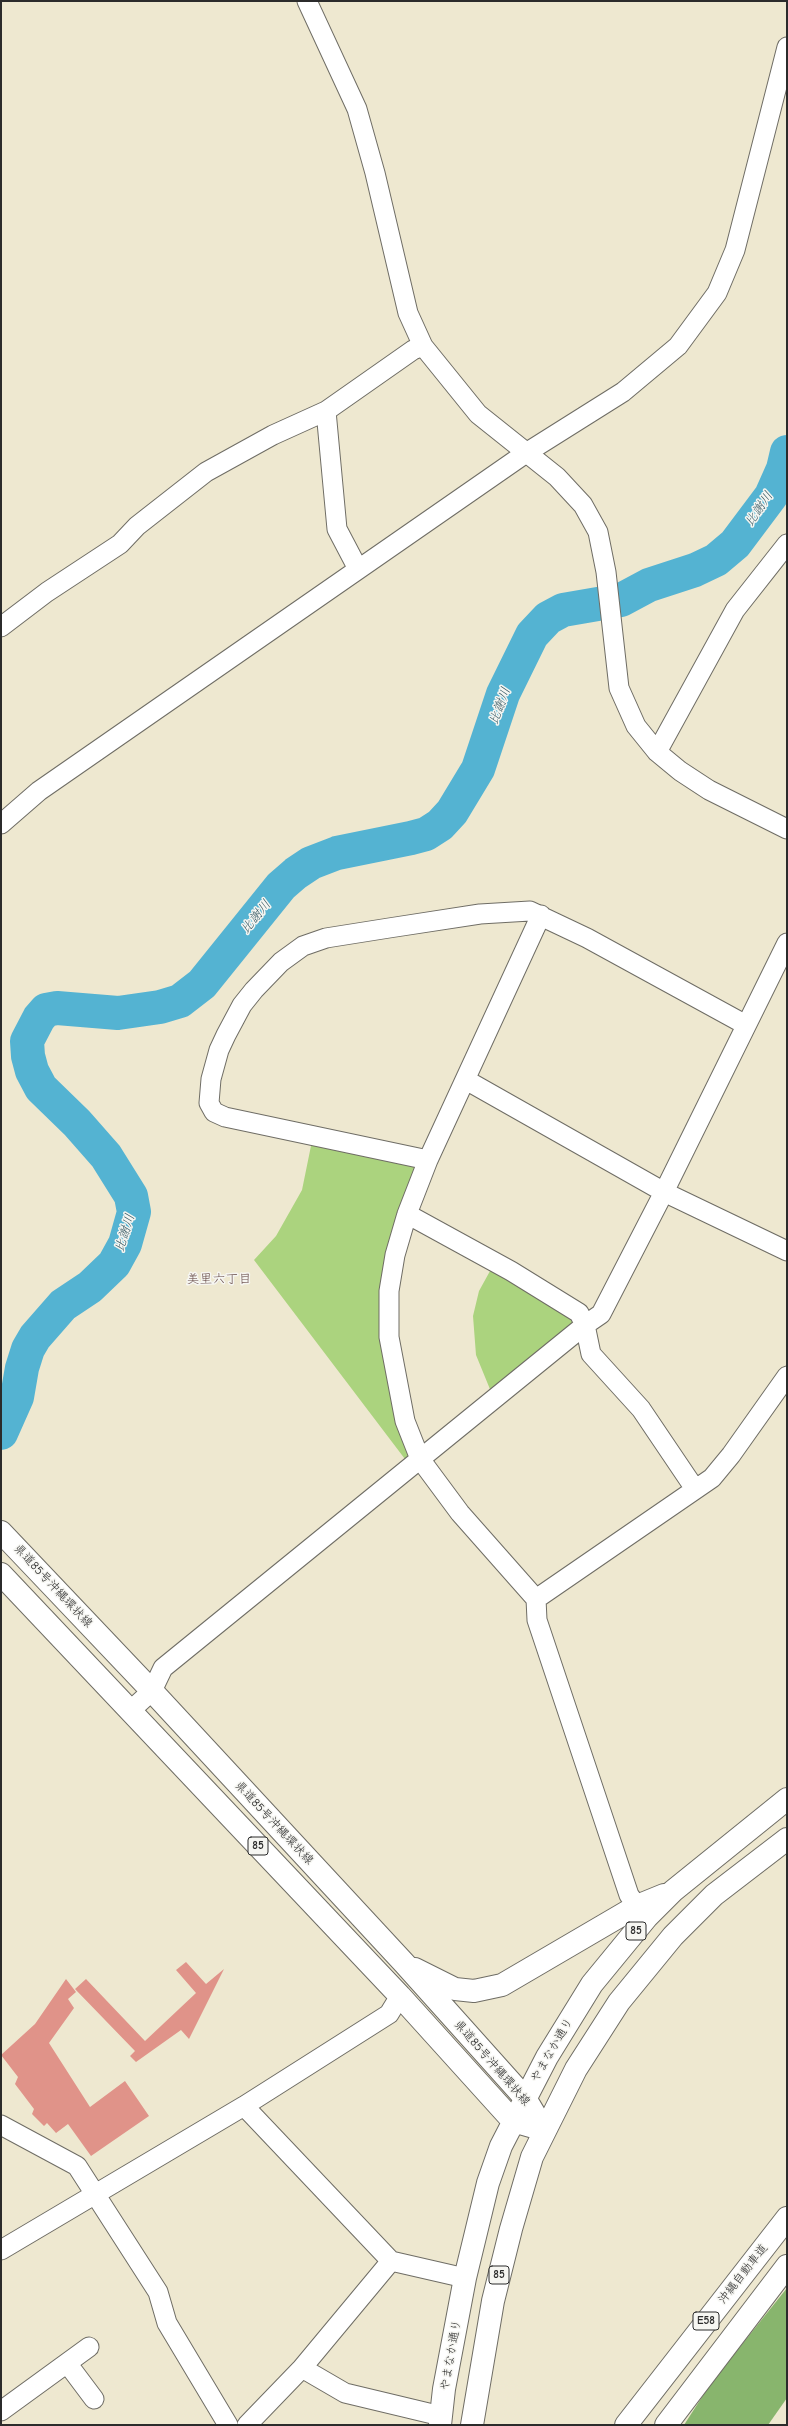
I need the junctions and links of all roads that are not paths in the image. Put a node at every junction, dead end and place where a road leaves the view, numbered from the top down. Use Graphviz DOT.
graph roads {
  1 [pos="307,1"];
  2 [pos="787,46"];
  3 [pos="423,346"];
  4 [pos="326,411"];
  5 [pos="526,453"];
  6 [pos="787,544"];
  7 [pos="358,569"];
  8 [pos="1,627"];
  9 [pos="657,752"];
  10 [pos="1,824"];
  11 [pos="787,830"];
  12 [pos="541,915"];
  13 [pos="787,943"];
  14 [pos="746,1025"];
  15 [pos="466,1080"];
  16 [pos="428,1160"];
  17 [pos="664,1192"];
  18 [pos="407,1214"];
  19 [pos="787,1251"];
  20 [pos="585,1325"];
  21 [pos="787,1376"];
  22 [pos="420,1459"];
  23 [pos="695,1489"];
  24 [pos="1,1532"];
  25 [pos="1,1574"];
  26 [pos="536,1599"];
  27 [pos="152,1690"];
  28 [pos="130,1711"];
  29 [pos="787,1799"];
  30 [pos="787,1839"];
  31 [pos="673,1891"];
  32 [pos="638,1906"];
  33 [pos="404,1963"];
  34 [pos="400,1996"];
  35 [pos="525,2098"];
  36 [pos="244,2106"];
  37 [pos="513,2120"];
  38 [pos="1,2125"];
  39 [pos="544,2130"];
  40 [pos="96,2195"];
  41 [pos="787,2218"];
  42 [pos="1,2250"];
  43 [pos="391,2261"];
  44 [pos="787,2266"];
  45 [pos="465,2278"];
  46 [pos="89,2347"];
  47 [pos="67,2363"];
  48 [pos="302,2368"];
  49 [pos="94,2399"];
  50 [pos="1,2411"];
  51 [pos="440,2420"];
  52 [pos="228,2425"];
  53 [pos="246,2425"];
  54 [pos="472,2425"];
  55 [pos="626,2425"];
  56 [pos="666,2425"];
  1 -- 3 [label="street"];
  2 -- 5 [label="street"];
  3 -- 4 [label="street"];
  3 -- 5 [label="street"];
  4 -- 7 [label="street"];
  4 -- 8 [label="street"];
  5 -- 7 [label="street"];
  5 -- 9 [label="street"];
  6 -- 9 [label="street"];
  7 -- 10 [label="street"];
  9 -- 11 [label="street"];
  12 -- 14 [label="street"];
  12 -- 15 [label="street"];
  12 -- 16 [label="street"];
  13 -- 14 [label="street"];
  14 -- 17 [label="street"];
  15 -- 16 [label="street"];
  15 -- 17 [label="street"];
  16 -- 18 [label="street"];
  17 -- 19 [label="street"];
  17 -- 20 [label="street"];
  18 -- 20 [label="street"];
  18 -- 22 [label="street"];
  20 -- 22 [label="street"];
  20 -- 23 [label="street"];
  21 -- 23 [label="street"];
  22 -- 26 [label="street"];
  22 -- 27 [label="street"];
  23 -- 26 [label="street"];
  24 -- 27 [label="main road, 県道85号沖縄環状線 / 85"];
  25 -- 28 [label="main road, 県道85号沖縄環状線 / 85"];
  26 -- 32 [label="street"];
  27 -- 28 [label="street"];
  27 -- 33 [label="main road, 県道85号沖縄環状線 / 85"];
  28 -- 34 [label="main road, 県道85号沖縄環状線 / 85"];
  29 -- 31 [label="main road, やまなか通り / 85"];
  30 -- 39 [label="main road, 85"];
  31 -- 32 [label="main road"];
  31 -- 35 [label="main road, やまなか通り / 85"];
  32 -- 33 [label="main road"];
  33 -- 35 [label="main road, 県道85号沖縄環状線 / 85"];
  34 -- 36 [label="street"];
  34 -- 37 [label="main road, 県道85号沖縄環状線 / 85"];
  35 -- 37 [label="main road, やまなか通り / 85"];
  35 -- 39 [label="main road, 県道85号沖縄環状線 / 85"];
  36 -- 40 [label="street"];
  36 -- 43 [label="street"];
  37 -- 39 [label="main road, 県道85号沖縄環状線 / 85"];
  37 -- 45 [label="main road, やまなか通り / 85"];
  38 -- 40 [label="street"];
  39 -- 54 [label="main road, 85"];
  40 -- 42 [label="street"];
  40 -- 52 [label="street"];
  41 -- 55 [label="main road, 沖縄自動車道 / E58"];
  43 -- 45 [label="street"];
  43 -- 48 [label="street"];
  44 -- 56 [label="main road, E58"];
  45 -- 51 [label="main road, やまなか通り / 85"];
  46 -- 47 [label="street"];
  47 -- 49 [label="street"];
  47 -- 50 [label="street"];
  48 -- 51 [label="street"];
  48 -- 53 [label="street"];
}
